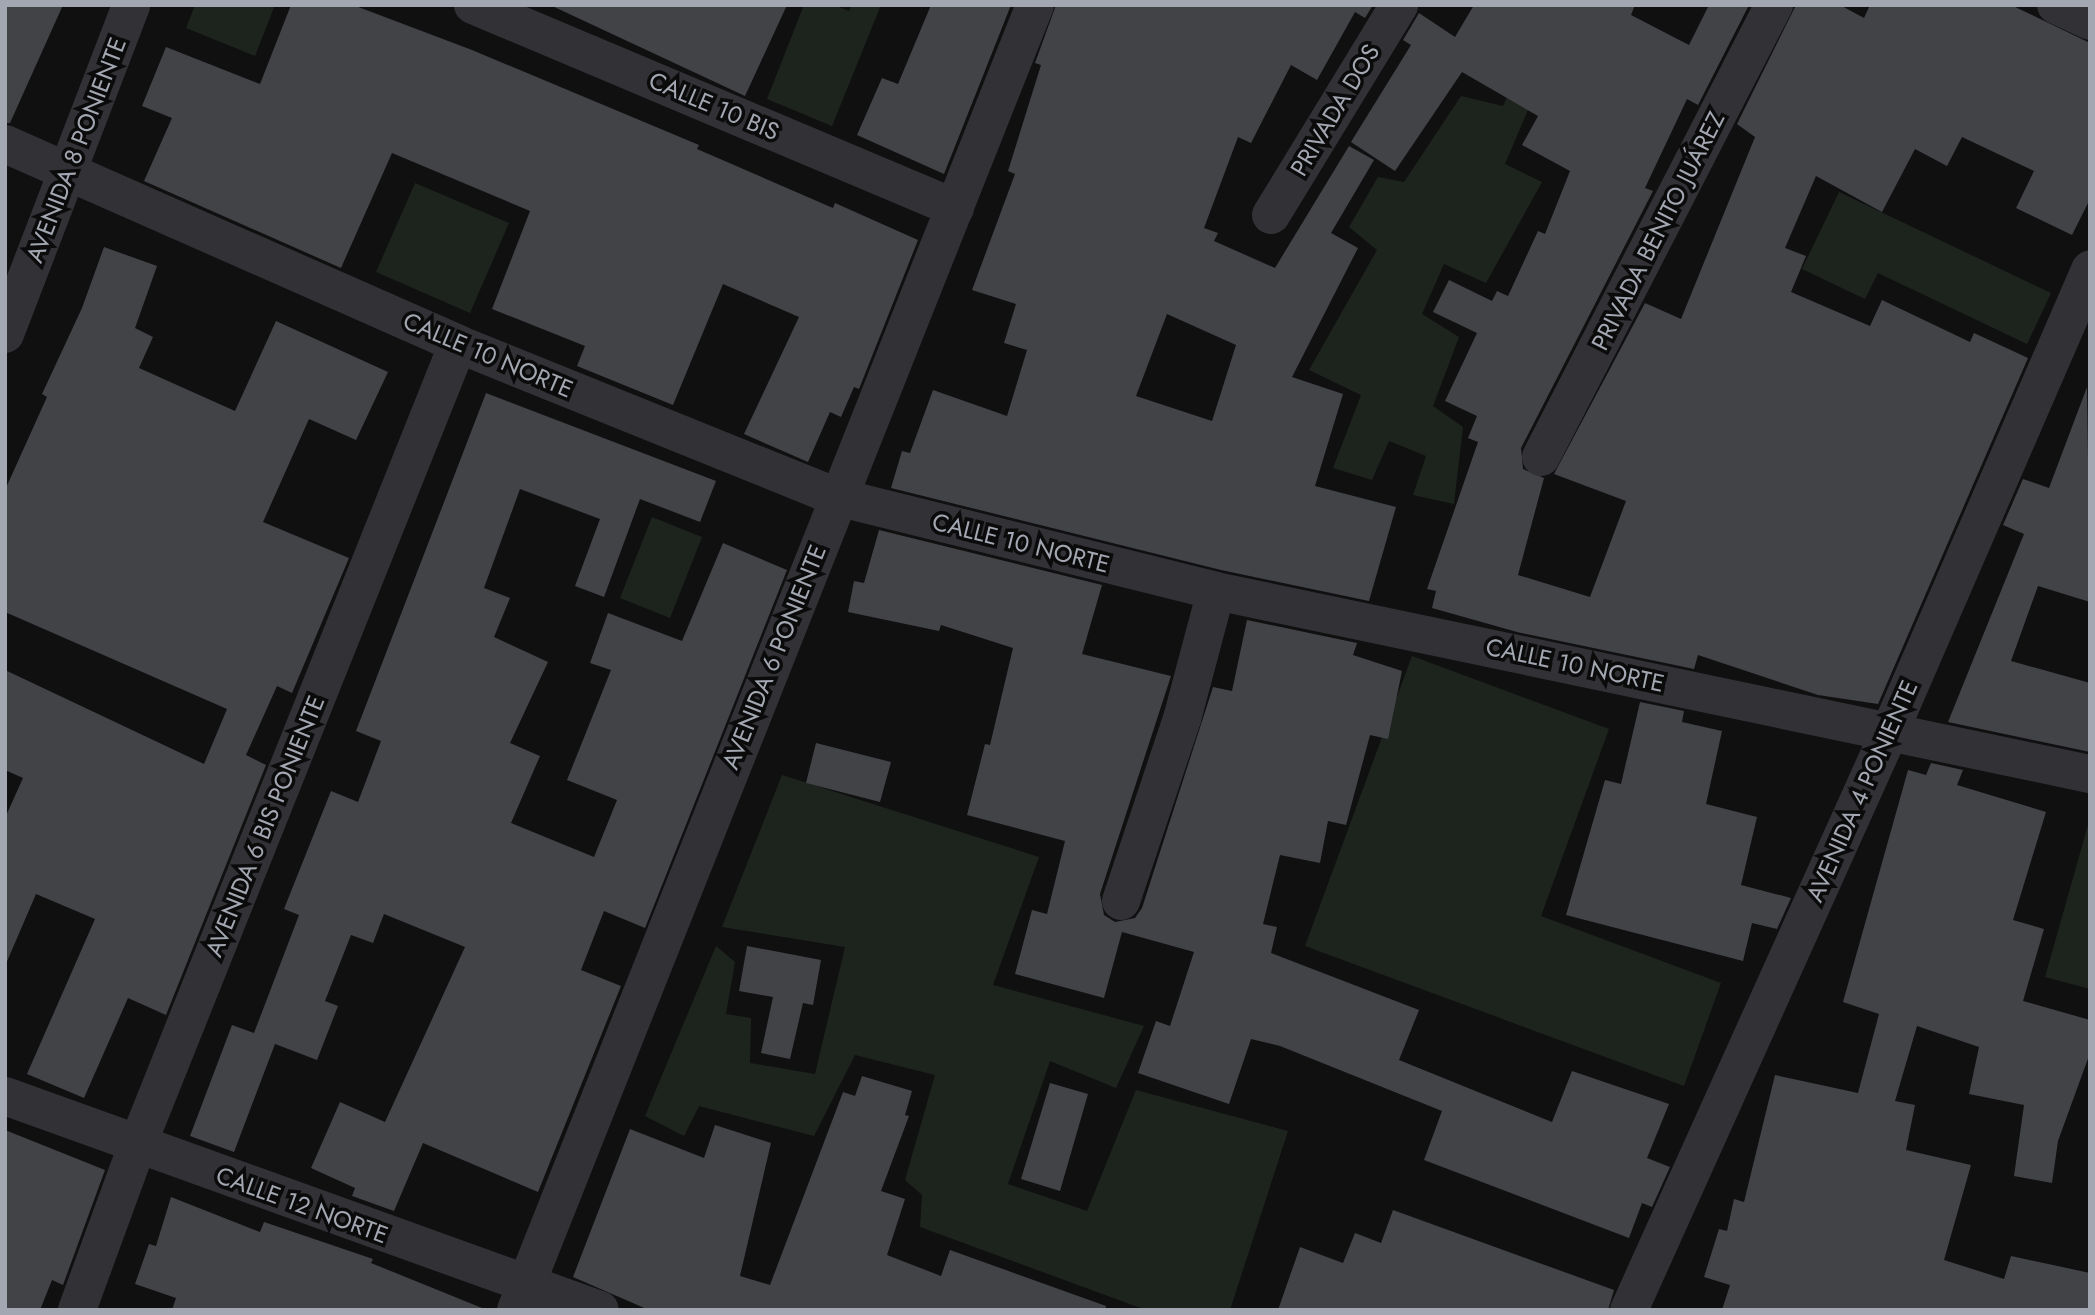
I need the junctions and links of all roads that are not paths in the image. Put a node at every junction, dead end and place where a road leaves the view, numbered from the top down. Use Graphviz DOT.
graph roads {
  1 [pos="131,5"];
  2 [pos="473,5"];
  3 [pos="1035,5"];
  4 [pos="1399,5"];
  5 [pos="1774,5"];
  6 [pos="2056,5"];
  7 [pos="2090,21"];
  8 [pos="5,144"];
  9 [pos="68,173"];
  10 [pos="955,208"];
  11 [pos="1271,215"];
  12 [pos="2090,270"];
  13 [pos="5,334"];
  14 [pos="458,344"];
  15 [pos="1542,457"];
  16 [pos="837,497"];
  17 [pos="1216,591"];
  18 [pos="1890,731"];
  19 [pos="2090,774"];
  20 [pos="1121,901"];
  21 [pos="5,1096"];
  22 [pos="137,1146"];
  23 [pos="520,1298"];
  24 [pos="77,1310"];
  25 [pos="600,1310"];
  26 [pos="1629,1310"];
  1 -- 9 [label="street, AVENIDA 8 PONIENTE"];
  2 -- 10 [label="street, CALLE 10 BIS"];
  3 -- 10 [label="street, AVENIDA 6 PONIENTE"];
  4 -- 11 [label="street, PRIVADA DOS"];
  5 -- 15 [label="street, PRIVADA BENITO JUÁREZ"];
  6 -- 7 [label="street"];
  8 -- 9 [label="street, CALLE 10 NORTE"];
  9 -- 13 [label="street, AVENIDA 8 PONIENTE"];
  9 -- 14 [label="street, CALLE 10 NORTE"];
  10 -- 16 [label="street, AVENIDA 6 PONIENTE"];
  12 -- 18 [label="street, AVENIDA 4 PONIENTE"];
  14 -- 16 [label="street, CALLE 10 NORTE"];
  14 -- 22 [label="street, AVENIDA 6 BIS PONIENTE"];
  16 -- 17 [label="street, CALLE 10 NORTE"];
  16 -- 23 [label="street, AVENIDA 6 PONIENTE"];
  17 -- 18 [label="street, CALLE 10 NORTE"];
  17 -- 20 [label="street"];
  18 -- 19 [label="street, CALLE 10 NORTE"];
  18 -- 26 [label="street, AVENIDA 4 PONIENTE"];
  21 -- 22 [label="street, CALLE 12 NORTE"];
  22 -- 23 [label="street, CALLE 12 NORTE"];
  22 -- 24 [label="street, AVENIDA 6 BIS PONIENTE"];
  23 -- 25 [label="street, CALLE 12 NORTE"];
}
